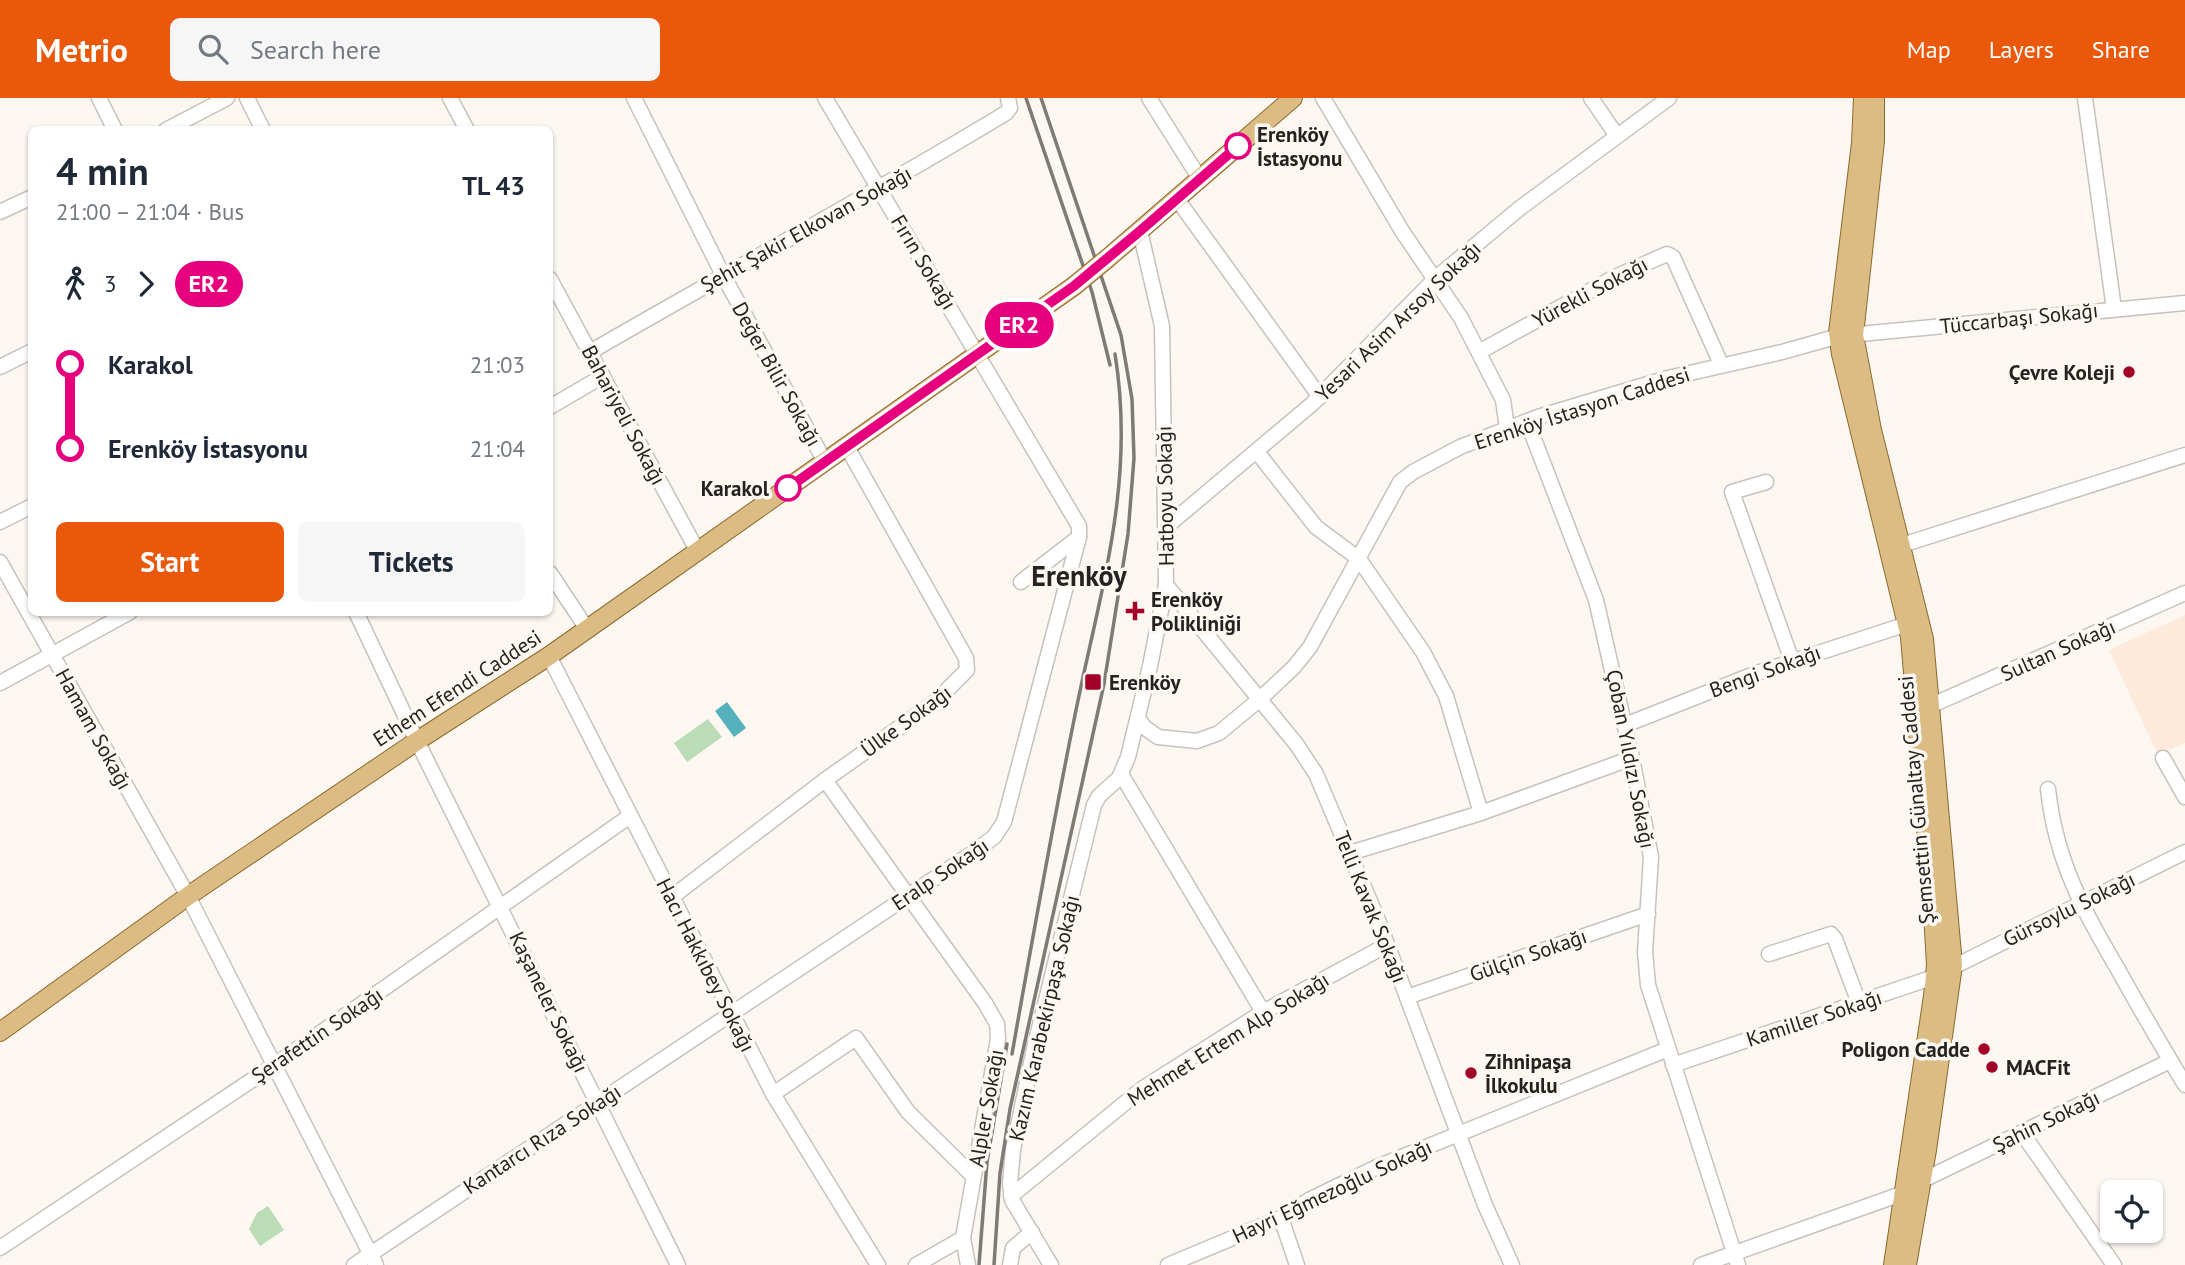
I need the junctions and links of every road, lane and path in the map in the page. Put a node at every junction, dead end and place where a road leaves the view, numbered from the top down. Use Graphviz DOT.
graph roads {
  1 [pos="99,98"];
  2 [pos="227,98"];
  3 [pos="247,98"];
  4 [pos="450,98"];
  5 [pos="634,98"];
  6 [pos="825,98"];
  7 [pos="1008,98"];
  8 [pos="1149,98"];
  9 [pos="1293,98"];
  10 [pos="1323,98"];
  11 [pos="1591,98"];
  12 [pos="1669,98"];
  13 [pos="1863,98"];
  14 [pos="1875,98"];
  15 [pos="2085,98"];
  16 [pos="113,126"];
  17 [pos="174,126"];
  18 [pos="261,126"];
  19 [pos="465,126"];
  20 [pos="1617,136"];
  21 [pos="1200,179"];
  22 [pos="880,189"];
  23 [pos="28,199"];
  24 [pos="1177,199"];
  25 [pos="0,212"];
  26 [pos="1140,231"];
  27 [pos="723,275"];
  28 [pos="1436,278"];
  29 [pos="553,284"];
  30 [pos="2185,303"];
  31 [pos="2114,309"];
  32 [pos="1846,335"];
  33 [pos="590,352"];
  34 [pos="1479,352"];
  35 [pos="28,353"];
  36 [pos="979,354"];
  37 [pos="1721,364"];
  38 [pos="0,367"];
  39 [pos="603,376"];
  40 [pos="1320,397"];
  41 [pos="1503,400"];
  42 [pos="553,405"];
  43 [pos="1527,421"];
  44 [pos="1507,428"];
  45 [pos="847,447"];
  46 [pos="1257,452"];
  47 [pos="2185,455"];
  48 [pos="825,462"];
  49 [pos="1766,482"];
  50 [pos="28,508"];
  51 [pos="0,522"];
  52 [pos="1166,527"];
  53 [pos="1079,537"];
  54 [pos="1902,545"];
  55 [pos="698,552"];
  56 [pos="1359,559"];
  57 [pos="0,562"];
  58 [pos="553,578"];
  59 [pos="1021,582"];
  60 [pos="1166,585"];
  61 [pos="2185,593"];
  62 [pos="28,612"];
  63 [pos="31,616"];
  64 [pos="123,616"];
  65 [pos="358,616"];
  66 [pos="1907,624"];
  67 [pos="587,629"];
  68 [pos="52,654"];
  69 [pos="549,656"];
  70 [pos="1792,661"];
  71 [pos="0,683"];
  72 [pos="1260,699"];
  73 [pos="1930,706"];
  74 [pos="1138,718"];
  75 [pos="1625,725"];
  76 [pos="1162,738"];
  77 [pos="417,741"];
  78 [pos="1131,748"];
  79 [pos="1632,758"];
  80 [pos="2163,758"];
  81 [pos="1121,774"];
  82 [pos="825,780"];
  83 [pos="2048,789"];
  84 [pos="2185,797"];
  85 [pos="1481,813"];
  86 [pos="630,816"];
  87 [pos="2185,852"];
  88 [pos="1350,853"];
  89 [pos="188,896"];
  90 [pos="909,896"];
  91 [pos="672,897"];
  92 [pos="2080,903"];
  93 [pos="502,907"];
  94 [pos="1648,914"];
  95 [pos="1387,945"];
  96 [pos="1769,954"];
  97 [pos="1954,967"];
  98 [pos="1935,976"];
  99 [pos="1407,997"];
  100 [pos="1859,1003"];
  101 [pos="1263,1012"];
  102 [pos="731,1015"];
  103 [pos="0,1032"];
  104 [pos="1668,1049"];
  105 [pos="2170,1061"];
  106 [pos="276,1064"];
  107 [pos="1673,1065"];
  108 [pos="2185,1086"];
  109 [pos="773,1094"];
  110 [pos="598,1102"];
  111 [pos="2022,1133"];
  112 [pos="1458,1134"];
  113 [pos="973,1176"];
  114 [pos="1921,1181"];
  115 [pos="1904,1193"];
  116 [pos="1011,1196"];
  117 [pos="1916,1209"];
  118 [pos="1281,1218"];
  119 [pos="1032,1232"];
  120 [pos="963,1238"];
  121 [pos="0,1248"];
  122 [pos="1736,1259"];
  123 [pos="373,1260"];
  124 [pos="354,1265"];
  125 [pos="678,1265"];
  126 [pos="878,1265"];
  127 [pos="916,1265"];
  128 [pos="968,1265"];
  129 [pos="1010,1265"];
  130 [pos="1051,1265"];
  131 [pos="1168,1265"];
  132 [pos="1297,1265"];
  133 [pos="1512,1265"];
  134 [pos="1701,1265"];
  135 [pos="1893,1265"];
  136 [pos="1907,1265"];
  137 [pos="2114,1265"];
  1 -- 16 [label="street"];
  2 -- 17 [label="street"];
  3 -- 18 [label="street"];
  4 -- 19 [label="street"];
  5 -- 27 [label="street, Değer Bilir Sokağı"];
  6 -- 22 [label="street, Fırın Sokağı"];
  7 -- 22 [label="street, Şehit Şakir Elkovan Sokağı"];
  8 -- 21 [label="street"];
  9 -- 21 [label="main road"];
  10 -- 28 [label="street"];
  11 -- 20 [label="street"];
  12 -- 20 [label="street, Yesari Asim Arsoy Sokağı"];
  13 -- 32 [label="main road, Şemsettin Günaltay Caddesi"];
  14 -- 32 [label="main road, Şemsettin Günaltay Caddesi"];
  15 -- 31 [label="street"];
  20 -- 28 [label="street, Yesari Asim Arsoy Sokağı"];
  21 -- 24 [label="main road"];
  22 -- 27 [label="street, Şehit Şakir Elkovan Sokağı"];
  22 -- 36 [label="street, Fırın Sokağı"];
  23 -- 25 [label="street"];
  24 -- 26 [label="main road"];
  24 -- 40 [label="street"];
  26 -- 36 [label="main road, Ethem Efendi Caddesi, bridge"];
  26 -- 52 [label="street, Hatboyu Sokağı"];
  27 -- 33 [label="street, Şehit Şakir Elkovan Sokağı"];
  27 -- 48 [label="street, Değer Bilir Sokağı"];
  28 -- 34 [label="street"];
  28 -- 40 [label="street, Yesari Asim Arsoy Sokağı"];
  29 -- 33 [label="street, Bahariyeli Sokağı"];
  30 -- 31 [label="street, Tüccarbaşı Sokağı"];
  31 -- 32 [label="street, Tüccarbaşı Sokağı"];
  32 -- 37 [label="street, Erenköy İstasyon Caddesi"];
  32 -- 54 [label="main road, Şemsettin Günaltay Caddesi"];
  32 -- 66 [label="main road, Şemsettin Günaltay Caddesi"];
  33 -- 39 [label="street, Bahariyeli Sokağı"];
  34 -- 37 [label="street, Yürekli Sokağı"];
  34 -- 41 [label="street"];
  35 -- 38 [label="street"];
  36 -- 45 [label="main road, Ethem Efendi Caddesi"];
  36 -- 53 [label="street, Fırın Sokağı"];
  37 -- 43 [label="street, Erenköy İstasyon Caddesi"];
  39 -- 42 [label="street"];
  39 -- 55 [label="street, Bahariyeli Sokağı"];
  40 -- 46 [label="street, Yesari Asim Arsoy Sokağı"];
  41 -- 43 [label="street"];
  41 -- 44 [label="street"];
  43 -- 44 [label="street, Erenköy İstasyon Caddesi"];
  43 -- 75 [label="street, Çoban Yıldızı Sokağı"];
  44 -- 56 [label="street, Erenköy İstasyon Caddesi"];
  45 -- 48 [label="main road, Ethem Efendi Caddesi"];
  45 -- 82 [label="street, Ülke Sokağı"];
  46 -- 52 [label="street, Yesari Asim Arsoy Sokağı"];
  46 -- 56 [label="street"];
  47 -- 54 [label="street"];
  48 -- 55 [label="main road, Ethem Efendi Caddesi"];
  49 -- 70 [label="street"];
  50 -- 51 [label="street"];
  52 -- 60 [label="street, Hatboyu Sokağı"];
  53 -- 59 [label="street"];
  53 -- 90 [label="street, Eralp Sokağı"];
  54 -- 73 [label="main road, Şemsettin Günaltay Caddesi"];
  55 -- 67 [label="main road, Ethem Efendi Caddesi"];
  56 -- 72 [label="street, Erenköy İstasyon Caddesi"];
  56 -- 85 [label="street"];
  57 -- 62 [label="street, Hamam Sokağı"];
  58 -- 67 [label="street"];
  60 -- 72 [label="street, Telli Kavak Sokağı"];
  60 -- 74 [label="street, Hatboyu Sokağı"];
  61 -- 73 [label="street, Sultan Sokağı"];
  63 -- 68 [label="street, Hamam Sokağı"];
  64 -- 68 [label="street"];
  65 -- 77 [label="street, Kaşaneler Sokağı"];
  66 -- 70 [label="street, Bengi Sokağı"];
  66 -- 98 [label="main road, Şemsettin Günaltay Caddesi"];
  67 -- 69 [label="main road, Ethem Efendi Caddesi"];
  68 -- 71 [label="street"];
  68 -- 89 [label="street, Hamam Sokağı"];
  69 -- 77 [label="main road, Ethem Efendi Caddesi"];
  69 -- 86 [label="street, Hacı Hakkıbey Sokağı"];
  70 -- 75 [label="street, Bengi Sokağı"];
  72 -- 76 [label="street, Erenköy İstasyon Caddesi"];
  72 -- 88 [label="street, Telli Kavak Sokağı"];
  73 -- 97 [label="main road, Şemsettin Günaltay Caddesi"];
  74 -- 76 [label="street"];
  74 -- 78 [label="street, Hatboyu Sokağı"];
  75 -- 79 [label="street, Çoban Yıldızı Sokağı"];
  76 -- 78 [label="street"];
  77 -- 89 [label="main road, Ethem Efendi Caddesi"];
  77 -- 93 [label="street, Kaşaneler Sokağı"];
  78 -- 81 [label="street, Hatboyu Sokağı"];
  79 -- 85 [label="street"];
  79 -- 94 [label="street, Çoban Yıldızı Sokağı"];
  80 -- 84 [label="street"];
  81 -- 101 [label="street"];
  81 -- 116 [label="street, Kazım Karabekirpaşa Sokağı"];
  82 -- 90 [label="street, Alpler Sokağı"];
  82 -- 91 [label="street, Ülke Sokağı"];
  83 -- 92 [label="street"];
  85 -- 88 [label="street"];
  86 -- 91 [label="street, Hacı Hakkıbey Sokağı"];
  86 -- 93 [label="street, Şerafettin Sokağı"];
  87 -- 92 [label="street, Gürsoylu Sokağı"];
  88 -- 95 [label="street, Telli Kavak Sokağı"];
  89 -- 103 [label="main road, Ethem Efendi Caddesi"];
  89 -- 106 [label="street, Hamam Sokağı"];
  90 -- 102 [label="street, Eralp Sokağı"];
  90 -- 113 [label="street, Alpler Sokağı"];
  91 -- 102 [label="street, Hacı Hakkıbey Sokağı"];
  92 -- 97 [label="street, Gürsoylu Sokağı"];
  92 -- 105 [label="street"];
  93 -- 106 [label="street, Şerafettin Sokağı"];
  93 -- 110 [label="street, Kaşaneler Sokağı"];
  94 -- 99 [label="street, Gülçin Sokağı"];
  94 -- 104 [label="street, Çoban Yıldızı Sokağı"];
  95 -- 99 [label="street, Telli Kavak Sokağı"];
  95 -- 101 [label="street, Mehmet Ertem Alp Sokağı"];
  96 -- 100 [label="street"];
  97 -- 98 [label="street, Kamiller Sokağı"];
  97 -- 114 [label="main road, Şemsettin Günaltay Caddesi"];
  98 -- 100 [label="street, Kamiller Sokağı"];
  98 -- 115 [label="main road, Şemsettin Günaltay Caddesi"];
  99 -- 112 [label="street, Telli Kavak Sokağı"];
  100 -- 107 [label="street, Kamiller Sokağı"];
  101 -- 116 [label="street, Mehmet Ertem Alp Sokağı"];
  102 -- 109 [label="street, Hacı Hakkıbey Sokağı"];
  102 -- 110 [label="street, Kantarcı Rıza Sokağı"];
  104 -- 107 [label="street, Çoban Yıldızı Sokağı"];
  104 -- 112 [label="street, Hayri Eğmezoğlu Sokağı"];
  105 -- 108 [label="street"];
  105 -- 111 [label="street, Şahin Sokağı"];
  106 -- 121 [label="street, Şerafettin Sokağı"];
  106 -- 123 [label="street, Hamam Sokağı"];
  107 -- 122 [label="street, Çoban Yıldızı Sokağı"];
  109 -- 113 [label="street"];
  109 -- 126 [label="street, Hacı Hakkıbey Sokağı"];
  110 -- 123 [label="street, Kantarcı Rıza Sokağı"];
  110 -- 125 [label="street, Kaşaneler Sokağı"];
  111 -- 114 [label="street, Şahin Sokağı"];
  111 -- 137 [label="street"];
  112 -- 118 [label="street, Hayri Eğmezoğlu Sokağı"];
  112 -- 133 [label="street, Telli Kavak Sokağı"];
  113 -- 120 [label="street, Alpler Sokağı"];
  114 -- 117 [label="main road, Şemsettin Günaltay Caddesi"];
  115 -- 117 [label="street"];
  115 -- 122 [label="street"];
  115 -- 135 [label="main road, Şemsettin Günaltay Caddesi"];
  116 -- 119 [label="street"];
  117 -- 136 [label="main road, Şemsettin Günaltay Caddesi"];
  118 -- 131 [label="street, Hayri Eğmezoğlu Sokağı"];
  118 -- 132 [label="street"];
  119 -- 129 [label="street"];
  119 -- 130 [label="street"];
  120 -- 127 [label="street"];
  120 -- 128 [label="street, Alpler Sokağı"];
  122 -- 134 [label="street"];
  123 -- 124 [label="street, Kantarcı Rıza Sokağı"];
}
